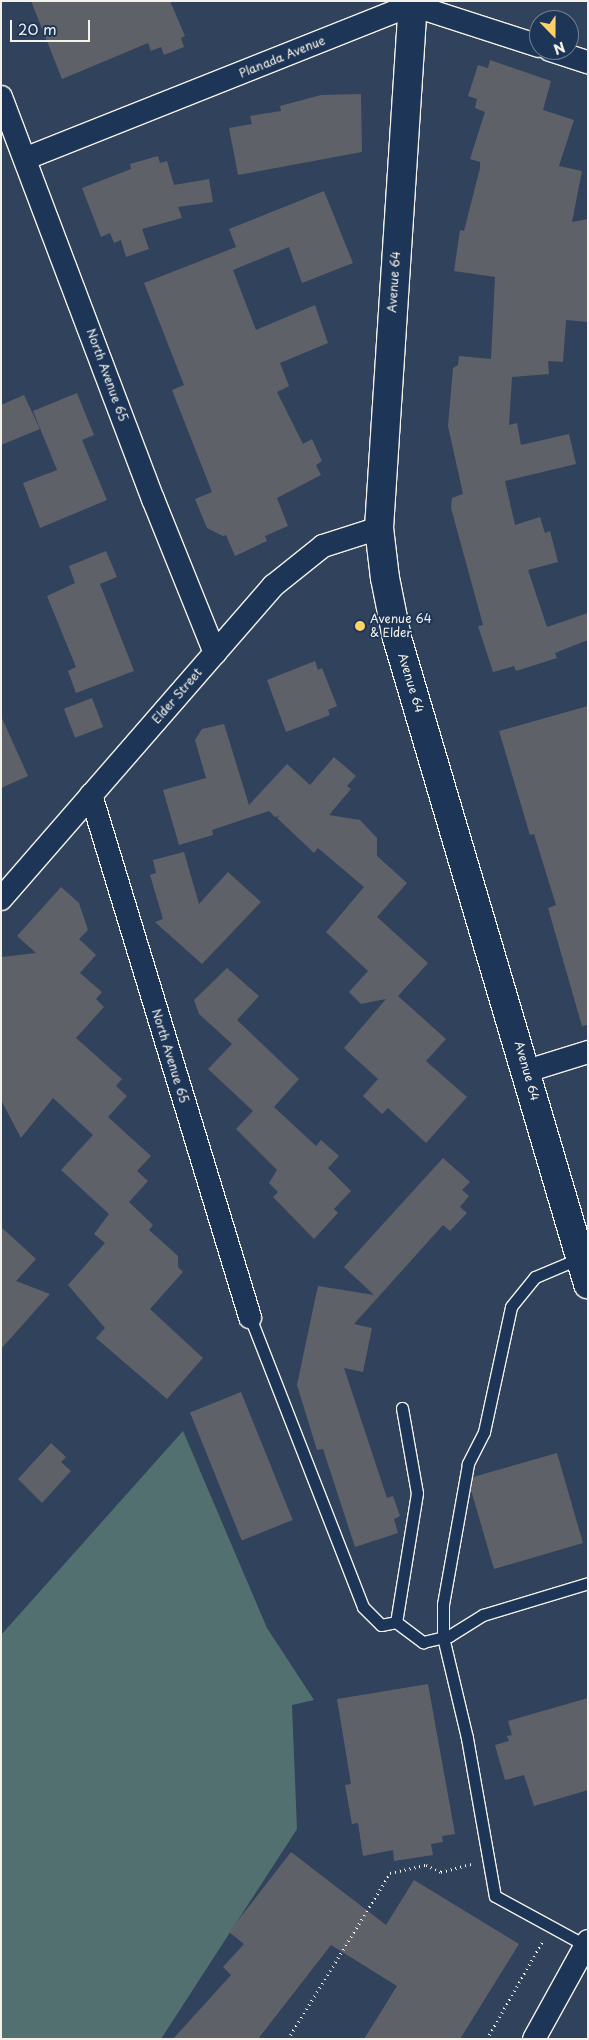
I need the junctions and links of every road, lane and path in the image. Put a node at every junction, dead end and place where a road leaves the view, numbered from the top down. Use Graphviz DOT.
graph roads {
  1 [pos="412,3"];
  2 [pos="529,43"];
  3 [pos="1,96"];
  4 [pos="27,158"];
  5 [pos="379,528"];
  6 [pos="215,653"];
  7 [pos="92,795"];
  8 [pos="1,899"];
  9 [pos="588,1052"];
  10 [pos="527,1072"];
  11 [pos="580,1258"];
  12 [pos="588,1284"];
  13 [pos="250,1317"];
  14 [pos="402,1408"];
  15 [pos="588,1583"];
  16 [pos="396,1622"];
  17 [pos="443,1637"];
  18 [pos="487,1860"];
  19 [pos="551,1927"];
  20 [pos="587,1943"];
  21 [pos="288,2039"];
  22 [pos="486,2039"];
  23 [pos="534,2039"];
  1 -- 2 [label="street"];
  1 -- 4 [label="street, Planada Avenue"];
  1 -- 5 [label="street, Avenue 64"];
  3 -- 4 [label="street, North Avenue 65"];
  4 -- 6 [label="street, North Avenue 65"];
  5 -- 6 [label="street, Elder Street"];
  5 -- 10 [label="street, Avenue 64"];
  6 -- 7 [label="street, Elder Street"];
  7 -- 8 [label="street, Elder Street"];
  7 -- 13 [label="street, North Avenue 65"];
  9 -- 10 [label="street"];
  10 -- 11 [label="street, Avenue 64"];
  11 -- 12 [label="street, Avenue 64"];
  11 -- 17 [label="lane"];
  13 -- 16 [label="lane"];
  14 -- 16 [label="lane"];
  15 -- 17 [label="lane"];
  16 -- 17 [label="lane"];
  17 -- 18 [label="lane"];
  18 -- 19 [label="lane"];
  18 -- 21 [label="path"];
  19 -- 20 [label="lane"];
  19 -- 22 [label="path"];
  20 -- 23 [label="street"];
}
